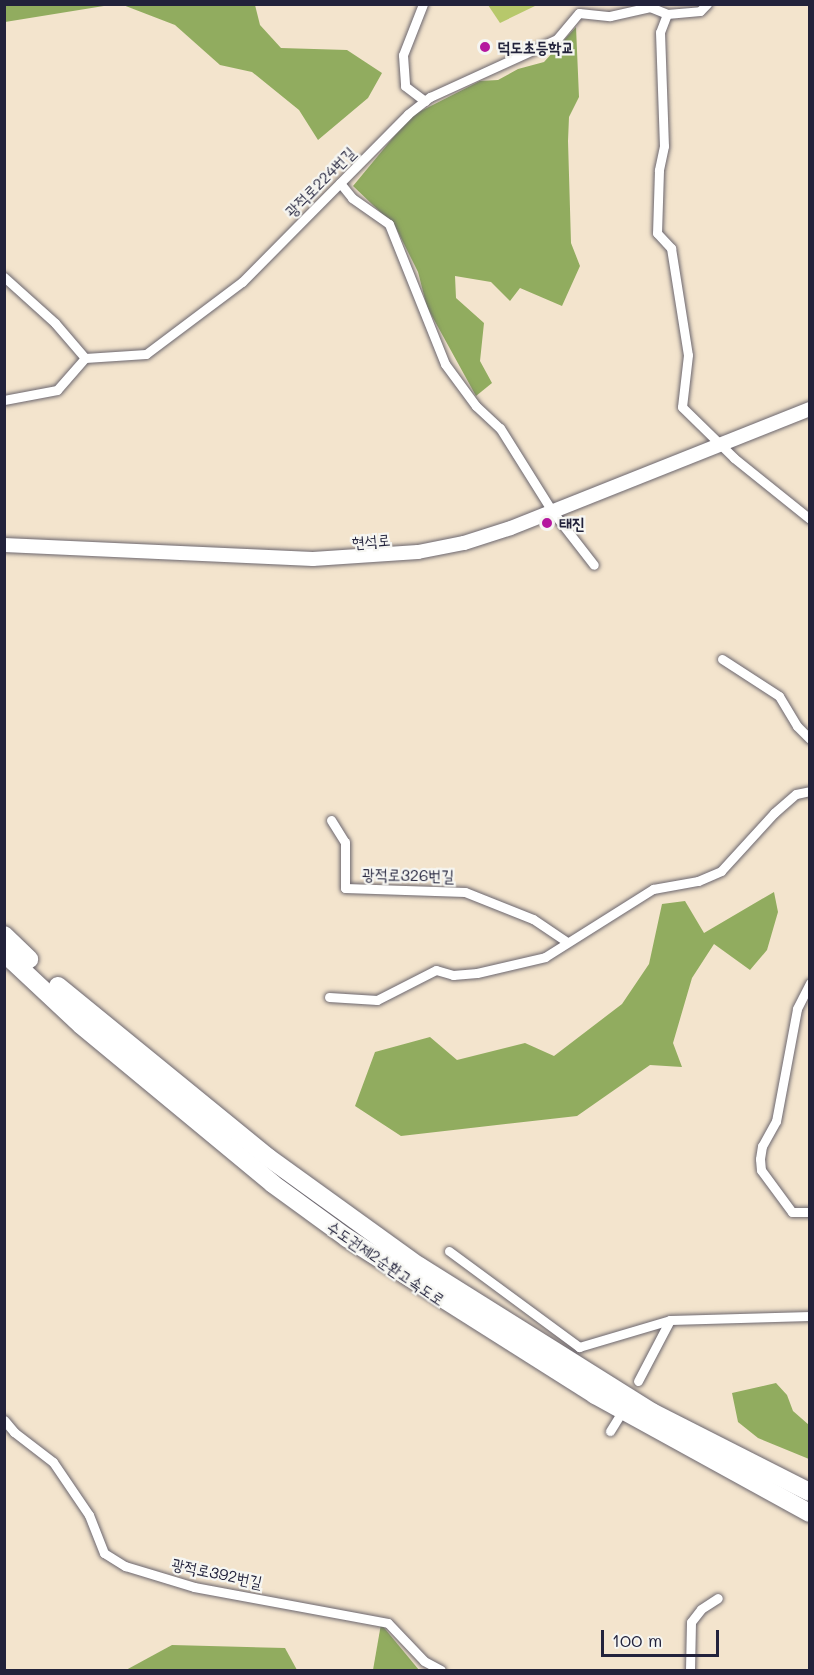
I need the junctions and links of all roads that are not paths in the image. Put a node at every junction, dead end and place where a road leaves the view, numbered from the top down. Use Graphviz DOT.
graph roads {
  1 [pos="423,4"];
  2 [pos="707,4"];
  3 [pos="577,9"];
  4 [pos="667,14"];
  5 [pos="424,101"];
  6 [pos="340,183"];
  7 [pos="4,278"];
  8 [pos="85,358"];
  9 [pos="4,400"];
  10 [pos="810,409"];
  11 [pos="721,444"];
  12 [pos="552,511"];
  13 [pos="810,519"];
  14 [pos="4,545"];
  15 [pos="594,565"];
  16 [pos="722,659"];
  17 [pos="810,739"];
  18 [pos="810,791"];
  19 [pos="331,820"];
  20 [pos="4,935"];
  21 [pos="566,941"];
  22 [pos="4,953"];
  23 [pos="810,983"];
  24 [pos="329,997"];
  25 [pos="215,1125"];
  26 [pos="810,1212"];
  27 [pos="449,1251"];
  28 [pos="810,1316"];
  29 [pos="670,1320"];
  30 [pos="638,1381"];
  31 [pos="618,1418"];
  32 [pos="4,1420"];
  33 [pos="610,1431"];
  34 [pos="759,1477"];
  35 [pos="810,1492"];
  36 [pos="810,1513"];
  37 [pos="718,1598"];
  38 [pos="441,1671"];
  39 [pos="690,1671"];
  1 -- 5 [label="street"];
  2 -- 4 [label="street, 광적로224번길"];
  3 -- 4 [label="street, 광적로224번길"];
  3 -- 5 [label="street, 광적로224번길"];
  4 -- 11 [label="street"];
  5 -- 6 [label="street, 광적로224번길"];
  6 -- 8 [label="street, 광적로224번길"];
  6 -- 12 [label="street"];
  7 -- 8 [label="street"];
  8 -- 9 [label="street"];
  10 -- 11 [label="street, 현석로"];
  11 -- 12 [label="street, 현석로"];
  11 -- 13 [label="street"];
  12 -- 14 [label="street, 현석로"];
  12 -- 15 [label="street"];
  16 -- 17 [label="street"];
  18 -- 21 [label="street"];
  19 -- 21 [label="street, 광적로326번길"];
  20 -- 25 [label="highway, 수도권제2순환고속도로"];
  21 -- 24 [label="street"];
  22 -- 25 [label="highway, 수도권제2순환고속도로"];
  23 -- 26 [label="street"];
  25 -- 34 [label="highway, 수도권제2순환고속도로"];
  27 -- 29 [label="street"];
  28 -- 29 [label="street"];
  29 -- 30 [label="street"];
  31 -- 33 [label="street"];
  32 -- 38 [label="street, 광적로392번길"];
  34 -- 35 [label="highway, 수도권제2순환고속도로"];
  34 -- 36 [label="highway, 수도권제2순환고속도로"];
  37 -- 39 [label="street"];
}
